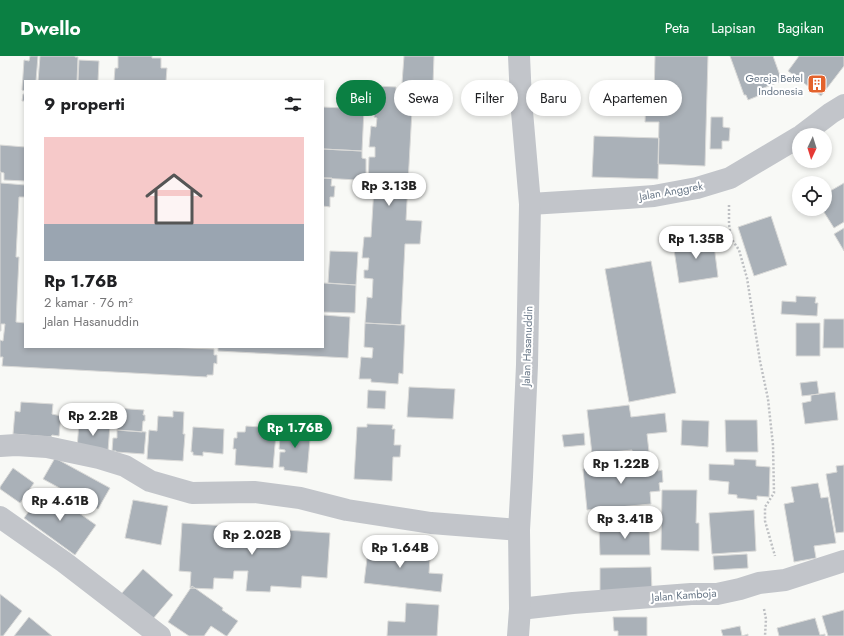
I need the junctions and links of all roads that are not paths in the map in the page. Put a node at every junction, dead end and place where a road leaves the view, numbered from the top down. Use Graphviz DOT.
graph roads {
  1 [pos="519,56"];
  2 [pos="844,105"];
  3 [pos="811,128"];
  4 [pos="792,141"];
  5 [pos="530,204"];
  6 [pos="0,446"];
  7 [pos="0,517"];
  8 [pos="519,530"];
  9 [pos="844,561"];
  10 [pos="520,609"];
  11 [pos="160,636"];
  12 [pos="518,636"];
  1 -- 5 [label="street, Jalan Hasanuddin"];
  2 -- 3 [label="street"];
  4 -- 5 [label="street, Jalan Anggrek"];
  5 -- 8 [label="street, Jalan Hasanuddin"];
  6 -- 8 [label="street"];
  7 -- 11 [label="street"];
  8 -- 10 [label="street, Jalan Hasanuddin"];
  9 -- 10 [label="street, Jalan Kamboja"];
  10 -- 12 [label="street, Jalan Hasanuddin"];
}
